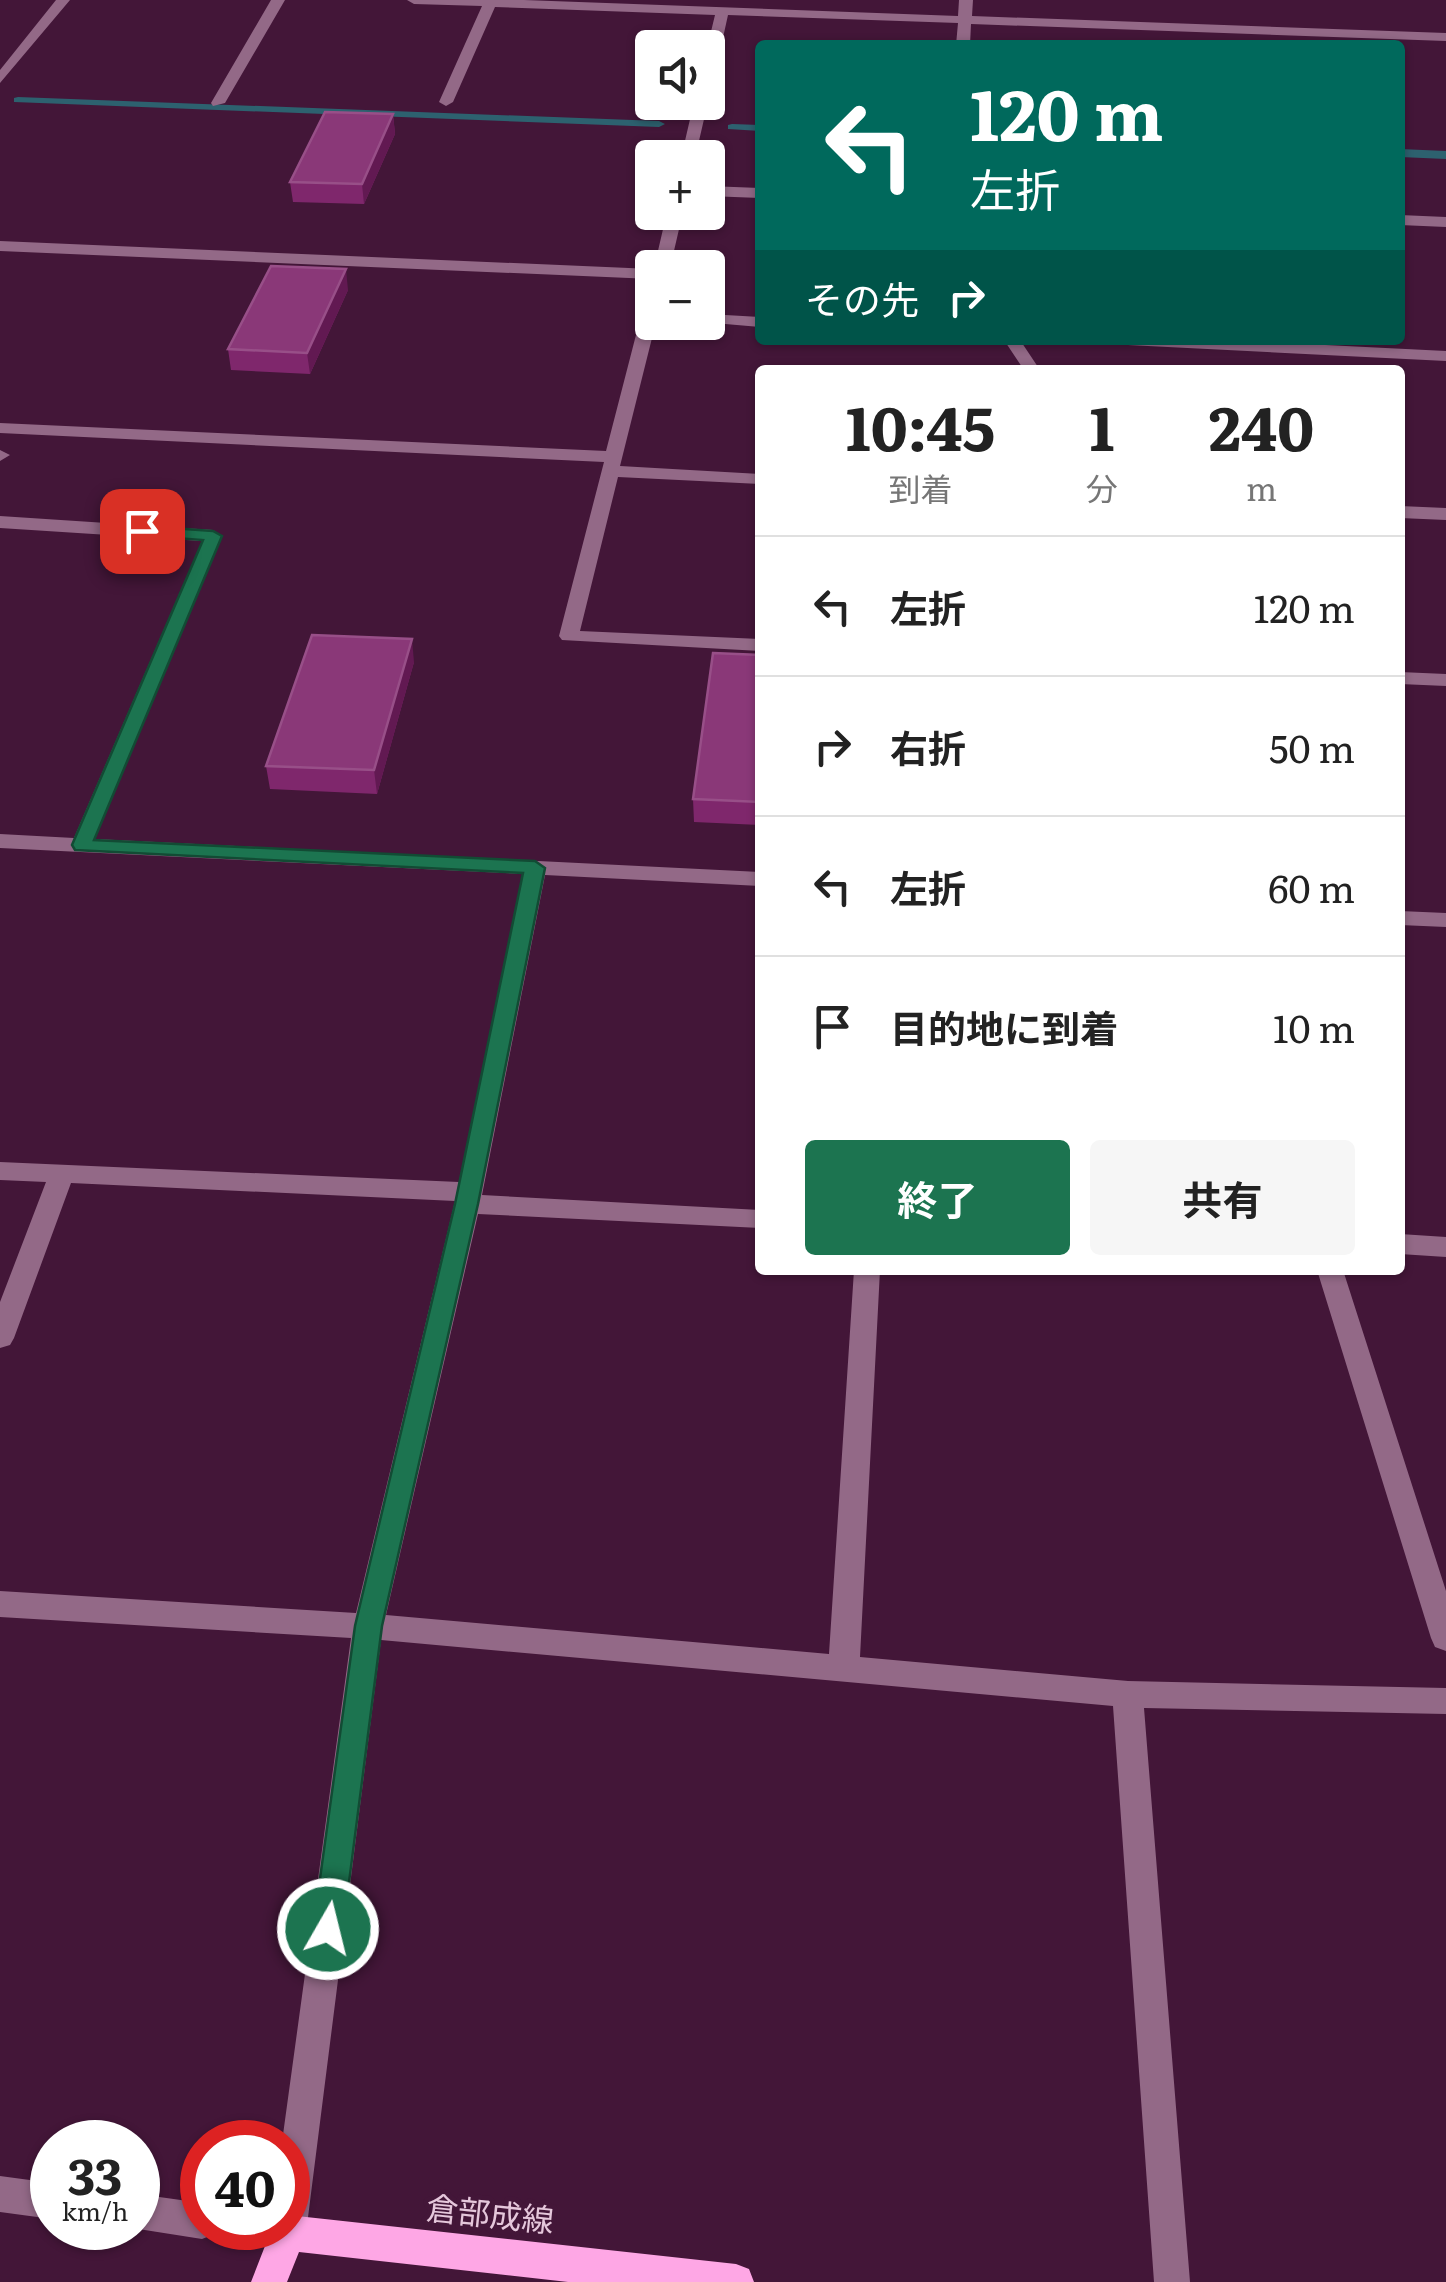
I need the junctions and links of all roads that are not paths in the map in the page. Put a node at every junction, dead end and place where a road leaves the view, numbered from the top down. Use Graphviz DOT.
graph roads {
  1 [pos="63,0"];
  2 [pos="278,0"];
  3 [pos="414,0"];
  4 [pos="966,0"];
  5 [pos="492,2"];
  6 [pos="723,10"];
  7 [pos="964,20"];
  8 [pos="718,30"];
  9 [pos="1446,37"];
  10 [pos="963,40"];
  11 [pos="0,79"];
  12 [pos="446,102"];
  13 [pos="218,103"];
  14 [pos="725,192"];
  15 [pos="755,193"];
  16 [pos="1405,220"];
  17 [pos="1446,222"];
  18 [pos="0,246"];
  19 [pos="635,273"];
  20 [pos="725,320"];
  21 [pos="755,322"];
  22 [pos="644,340"];
  23 [pos="1227,345"];
  24 [pos="1446,356"];
  25 [pos="0,428"];
  26 [pos="613,464"];
  27 [pos="755,478"];
  28 [pos="1405,512"];
  29 [pos="1446,514"];
  30 [pos="0,522"];
  31 [pos="755,645"];
  32 [pos="1405,678"];
  33 [pos="1446,680"];
  34 [pos="0,841"];
  35 [pos="82,845"];
  36 [pos="535,868"];
  37 [pos="755,879"];
  38 [pos="1405,918"];
  39 [pos="1446,920"];
  40 [pos="0,1172"];
  41 [pos="62,1175"];
  42 [pos="468,1198"];
  43 [pos="755,1219"];
  44 [pos="1405,1244"];
  45 [pos="1446,1247"];
  46 [pos="867,1275"];
  47 [pos="1332,1275"];
  48 [pos="0,1338"];
  49 [pos="0,1604"];
  50 [pos="368,1626"];
  51 [pos="1446,1638"];
  52 [pos="844,1665"];
  53 [pos="1128,1694"];
  54 [pos="1446,1701"];
  55 [pos="303,2120"];
  56 [pos="0,2194"];
  57 [pos="30,2198"];
  58 [pos="310,2234"];
  59 [pos="281,2250"];
  60 [pos="269,2282"];
  61 [pos="736,2282"];
  62 [pos="1172,2282"];
  1 -- 11 [label="street"];
  2 -- 13 [label="street"];
  3 -- 5 [label="street"];
  4 -- 7 [label="street"];
  5 -- 6 [label="street"];
  5 -- 12 [label="street"];
  6 -- 7 [label="street"];
  6 -- 8 [label="street"];
  7 -- 9 [label="street"];
  7 -- 10 [label="street"];
  14 -- 15 [label="street"];
  16 -- 17 [label="street"];
  18 -- 19 [label="street"];
  20 -- 21 [label="street"];
  22 -- 26 [label="street"];
  23 -- 24 [label="street"];
  25 -- 26 [label="street"];
  26 -- 27 [label="street"];
  26 -- 31 [label="street"];
  28 -- 29 [label="street"];
  30 -- 35 [label="street"];
  32 -- 33 [label="street"];
  34 -- 35 [label="street"];
  35 -- 36 [label="street"];
  36 -- 37 [label="street"];
  36 -- 42 [label="street"];
  38 -- 39 [label="street"];
  40 -- 41 [label="street"];
  41 -- 42 [label="street"];
  41 -- 48 [label="street"];
  42 -- 43 [label="street"];
  42 -- 50 [label="street"];
  44 -- 45 [label="street"];
  46 -- 52 [label="street"];
  47 -- 51 [label="street"];
  49 -- 50 [label="street"];
  50 -- 52 [label="street"];
  50 -- 55 [label="street"];
  52 -- 53 [label="street"];
  53 -- 54 [label="street"];
  53 -- 62 [label="street"];
  56 -- 57 [label="street"];
  58 -- 61 [label="main road, 倉部成線"];
  59 -- 60 [label="main road"];
}
